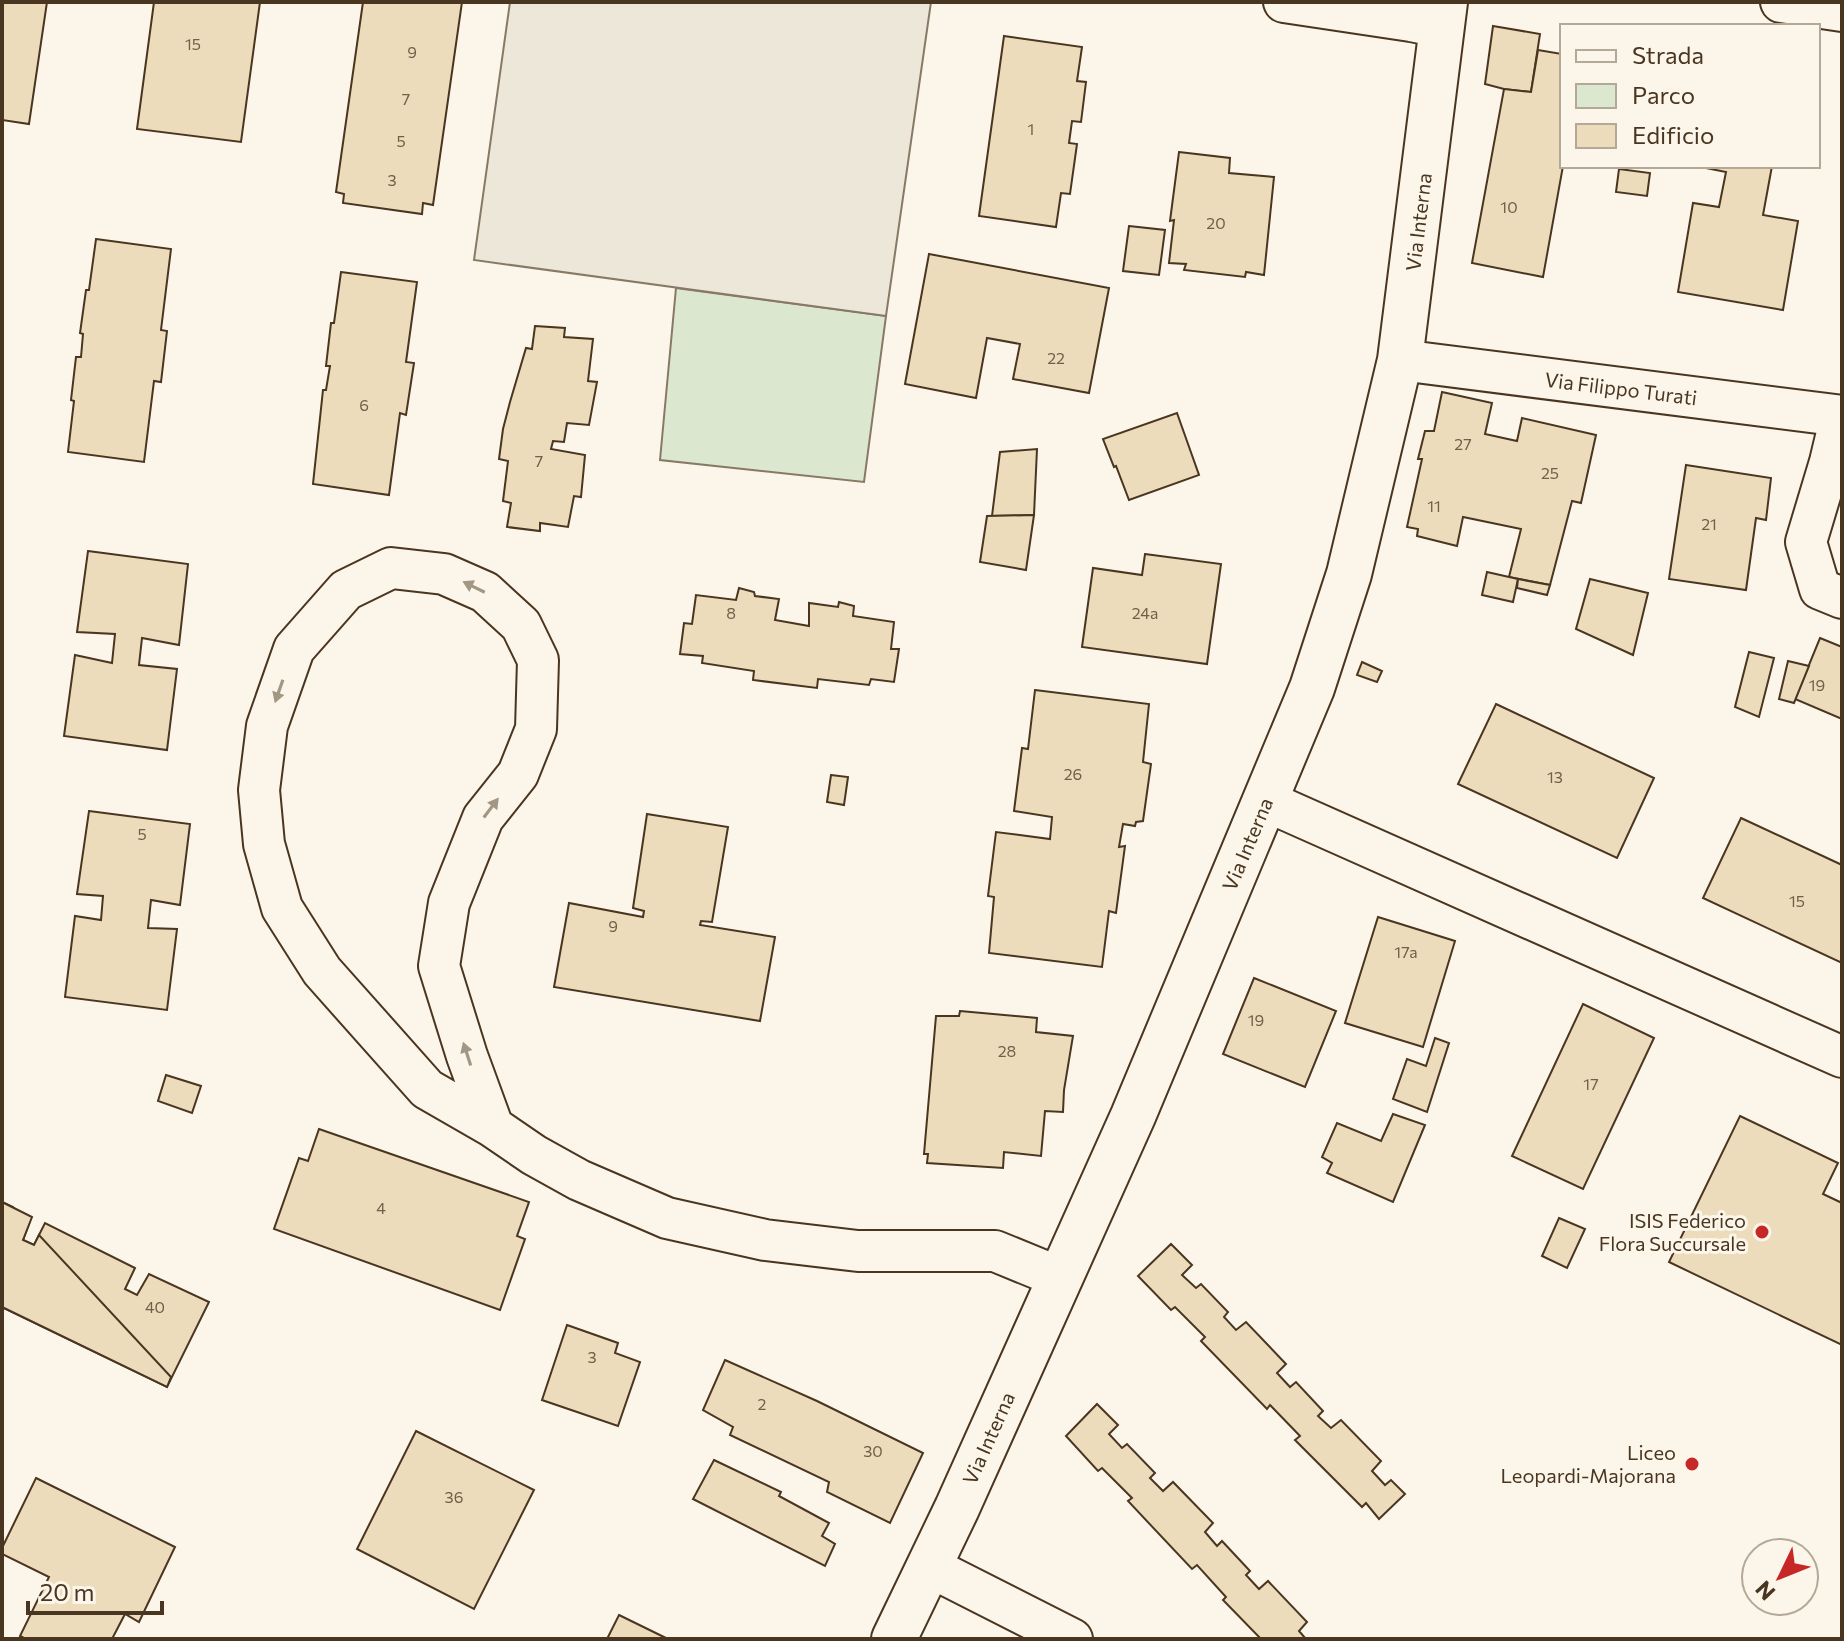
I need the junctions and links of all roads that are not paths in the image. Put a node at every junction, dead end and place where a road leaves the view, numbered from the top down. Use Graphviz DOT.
graph roads {
  1 [pos="1284,2"];
  2 [pos="1781,2"];
  3 [pos="1842,11"];
  4 [pos="1443,15"];
  5 [pos="1400,360"];
  6 [pos="1841,416"];
  7 [pos="1842,598"];
  8 [pos="1266,801"];
  9 [pos="1842,1057"];
  10 [pos="493,1127"];
  11 [pos="1061,1278"];
  12 [pos="930,1567"];
  13 [pos="894,1639"];
  14 [pos="1072,1639"];
  1 -- 4 [label="street"];
  2 -- 3 [label="street"];
  4 -- 5 [label="street, Via Interna"];
  5 -- 6 [label="street, Via Filippo Turati"];
  5 -- 8 [label="street, Via Interna"];
  6 -- 7 [label="street"];
  8 -- 9 [label="street"];
  8 -- 11 [label="street, Via Interna"];
  10 -- 10 [label="street, one-way"];
  10 -- 11 [label="street"];
  11 -- 12 [label="street, Via Interna"];
  12 -- 13 [label="street, Via Interna"];
  12 -- 14 [label="street"];
}
